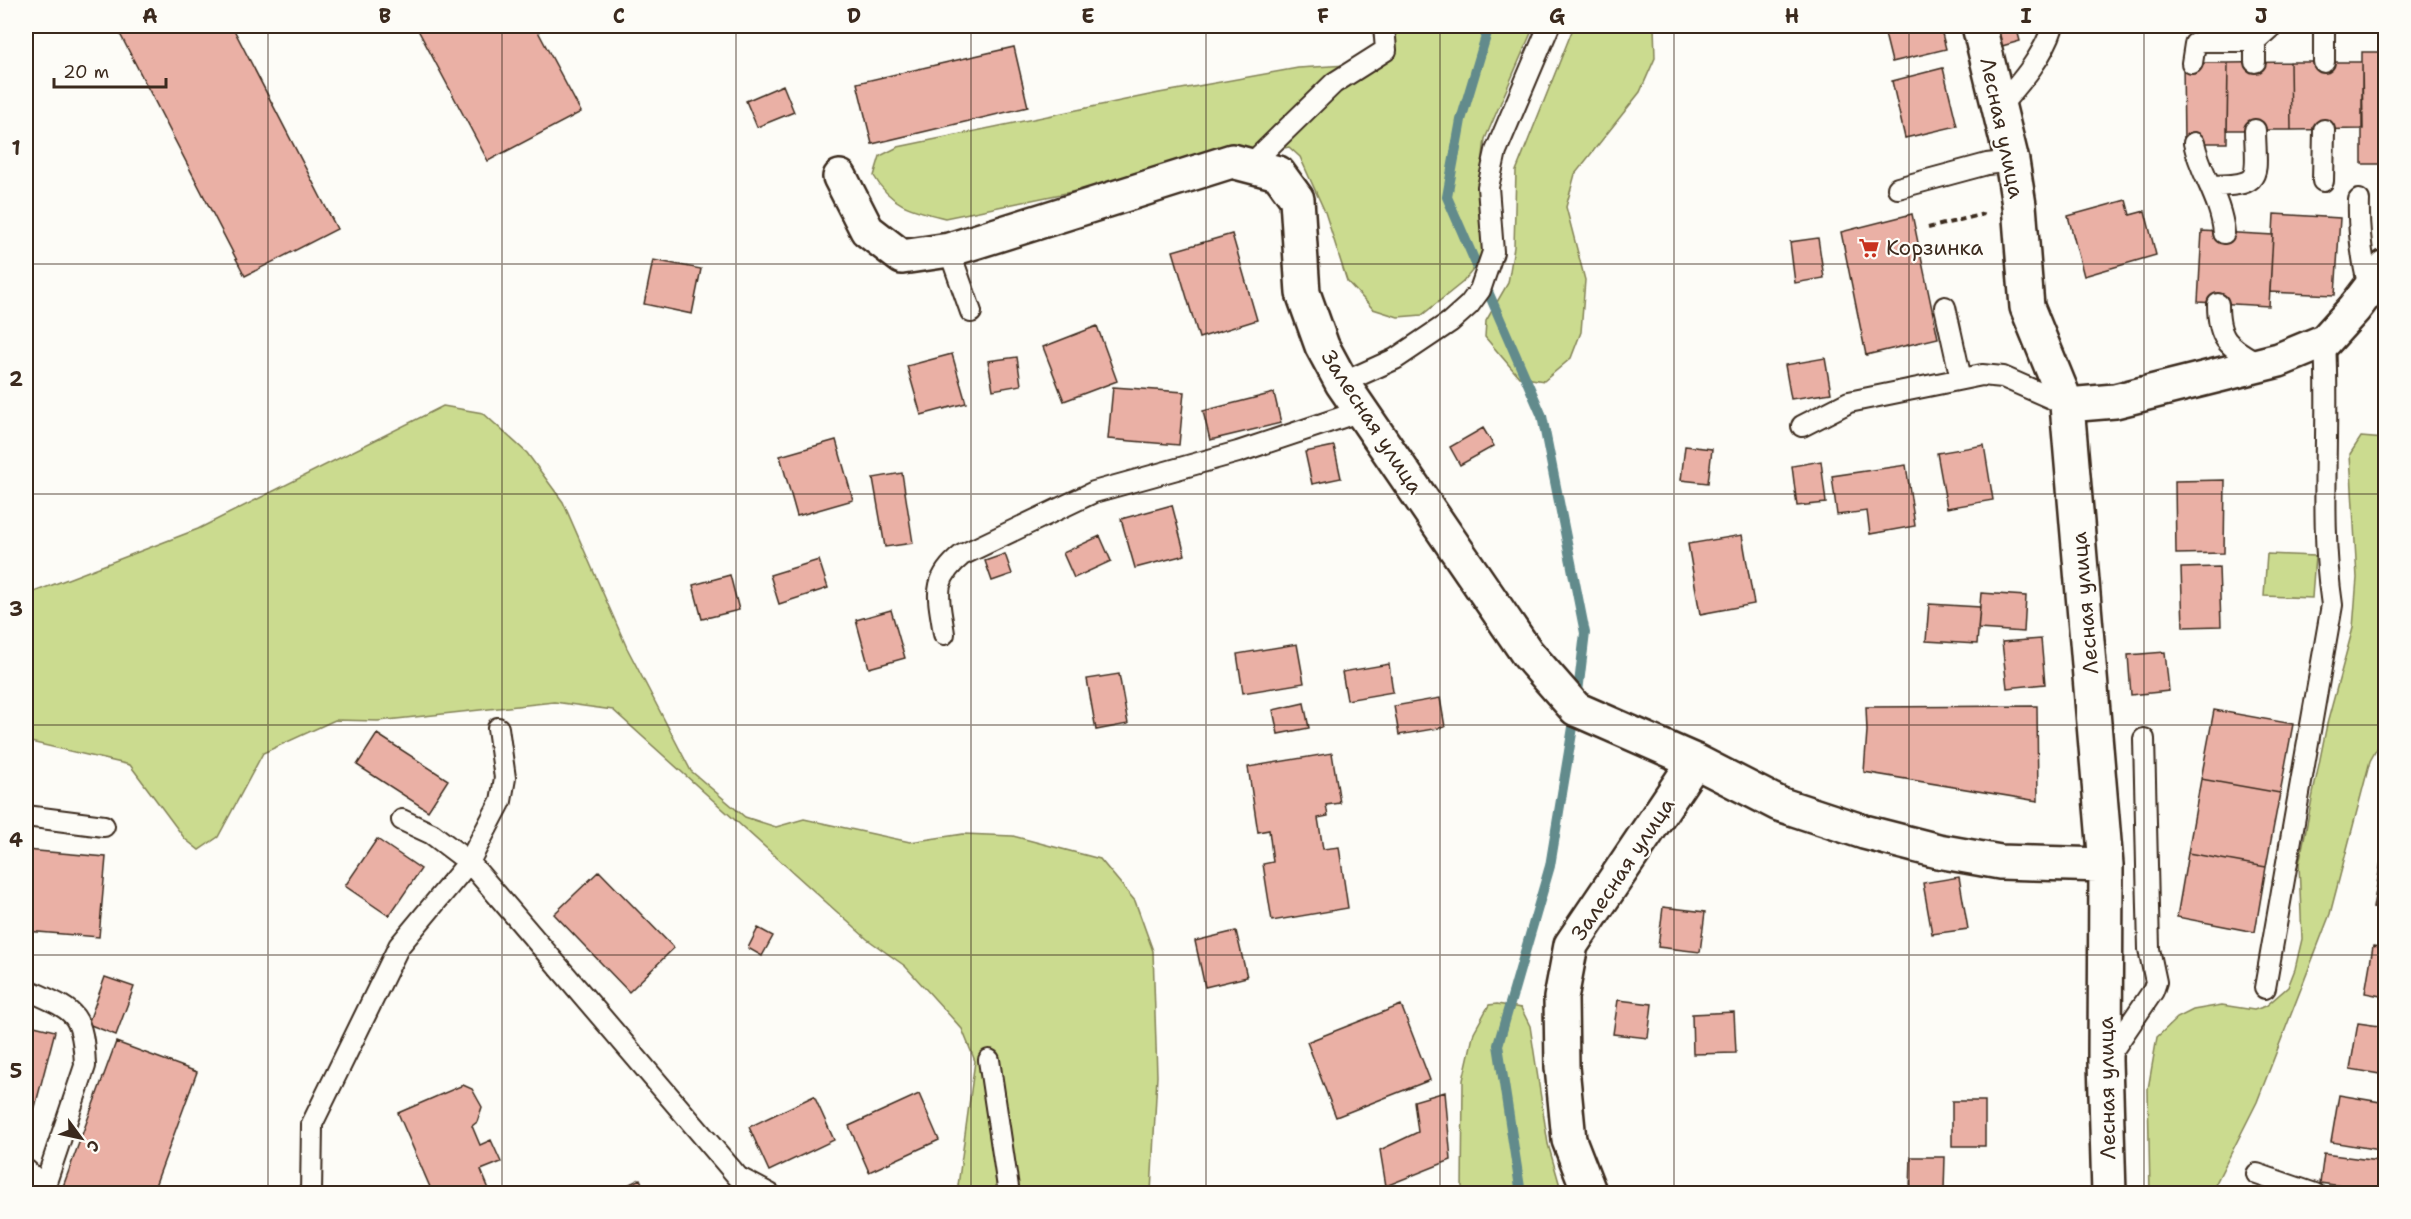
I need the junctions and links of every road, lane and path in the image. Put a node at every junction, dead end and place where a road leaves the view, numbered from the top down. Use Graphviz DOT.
graph roads {
  1 [pos="1384,26"];
  2 [pos="1550,26"];
  3 [pos="1979,26"];
  4 [pos="2052,26"];
  5 [pos="2272,26"];
  6 [pos="2324,26"];
  7 [pos="2255,41"];
  8 [pos="2255,62"];
  9 [pos="2324,62"];
  10 [pos="2192,63"];
  11 [pos="2000,106"];
  12 [pos="2255,130"];
  13 [pos="2324,130"];
  14 [pos="2194,143"];
  15 [pos="2012,161"];
  16 [pos="1251,164"];
  17 [pos="840,177"];
  18 [pos="2323,181"];
  19 [pos="2210,186"];
  20 [pos="1899,188"];
  21 [pos="2359,200"];
  22 [pos="2019,205"];
  23 [pos="1928,228"];
  24 [pos="2224,232"];
  25 [pos="949,250"];
  26 [pos="2377,278"];
  27 [pos="2218,304"];
  28 [pos="1945,306"];
  29 [pos="971,312"];
  30 [pos="2325,341"];
  31 [pos="2261,364"];
  32 [pos="1961,379"];
  33 [pos="1342,383"];
  34 [pos="2067,405"];
  35 [pos="1360,411"];
  36 [pos="1802,426"];
  37 [pos="944,634"];
  38 [pos="498,728"];
  39 [pos="2144,739"];
  40 [pos="1695,761"];
  41 [pos="26,816"];
  42 [pos="402,820"];
  43 [pos="104,826"];
  44 [pos="468,862"];
  45 [pos="2106,865"];
  46 [pos="2265,988"];
  47 [pos="26,989"];
  48 [pos="989,1060"];
  49 [pos="2105,1060"];
  50 [pos="26,1170"];
  51 [pos="2257,1174"];
  52 [pos="43,1190"];
  53 [pos="311,1194"];
  54 [pos="770,1194"];
  55 [pos="1009,1194"];
  56 [pos="1590,1194"];
  57 [pos="2109,1194"];
  58 [pos="2315,1194"];
  1 -- 16 [label="lane"];
  2 -- 33 [label="lane"];
  3 -- 11 [label="street, Лесная улица"];
  4 -- 11 [label="lane"];
  5 -- 7 [label="lane"];
  6 -- 9 [label="lane"];
  7 -- 8 [label="lane"];
  7 -- 10 [label="lane"];
  11 -- 15 [label="street, Лесная улица"];
  12 -- 19 [label="lane"];
  13 -- 18 [label="lane"];
  14 -- 19 [label="lane"];
  15 -- 20 [label="lane"];
  15 -- 22 [label="street, Лесная улица"];
  16 -- 25 [label="street, Залесная улица"];
  16 -- 33 [label="street, Залесная улица"];
  17 -- 25 [label="street, Залесная улица"];
  19 -- 24 [label="lane"];
  21 -- 26 [label="lane"];
  22 -- 23 [label="path"];
  22 -- 34 [label="street, Лесная улица"];
  25 -- 29 [label="lane"];
  26 -- 30 [label="street"];
  27 -- 31 [label="lane"];
  28 -- 32 [label="lane"];
  30 -- 31 [label="street"];
  30 -- 46 [label="lane"];
  31 -- 34 [label="street"];
  32 -- 34 [label="lane"];
  32 -- 36 [label="lane"];
  33 -- 35 [label="street, Залесная улица"];
  34 -- 45 [label="street, Лесная улица"];
  35 -- 37 [label="lane"];
  35 -- 40 [label="street, Залесная улица"];
  38 -- 44 [label="lane"];
  39 -- 49 [label="lane"];
  40 -- 45 [label="street, Залесная улица"];
  40 -- 56 [label="street, Залесная улица"];
  41 -- 43 [label="lane"];
  42 -- 44 [label="lane"];
  44 -- 53 [label="lane"];
  44 -- 54 [label="lane"];
  45 -- 49 [label="street, Лесная улица"];
  47 -- 52 [label="lane"];
  48 -- 55 [label="lane"];
  49 -- 57 [label="street, Лесная улица"];
  50 -- 52 [label="lane"];
  51 -- 58 [label="lane"];
}
